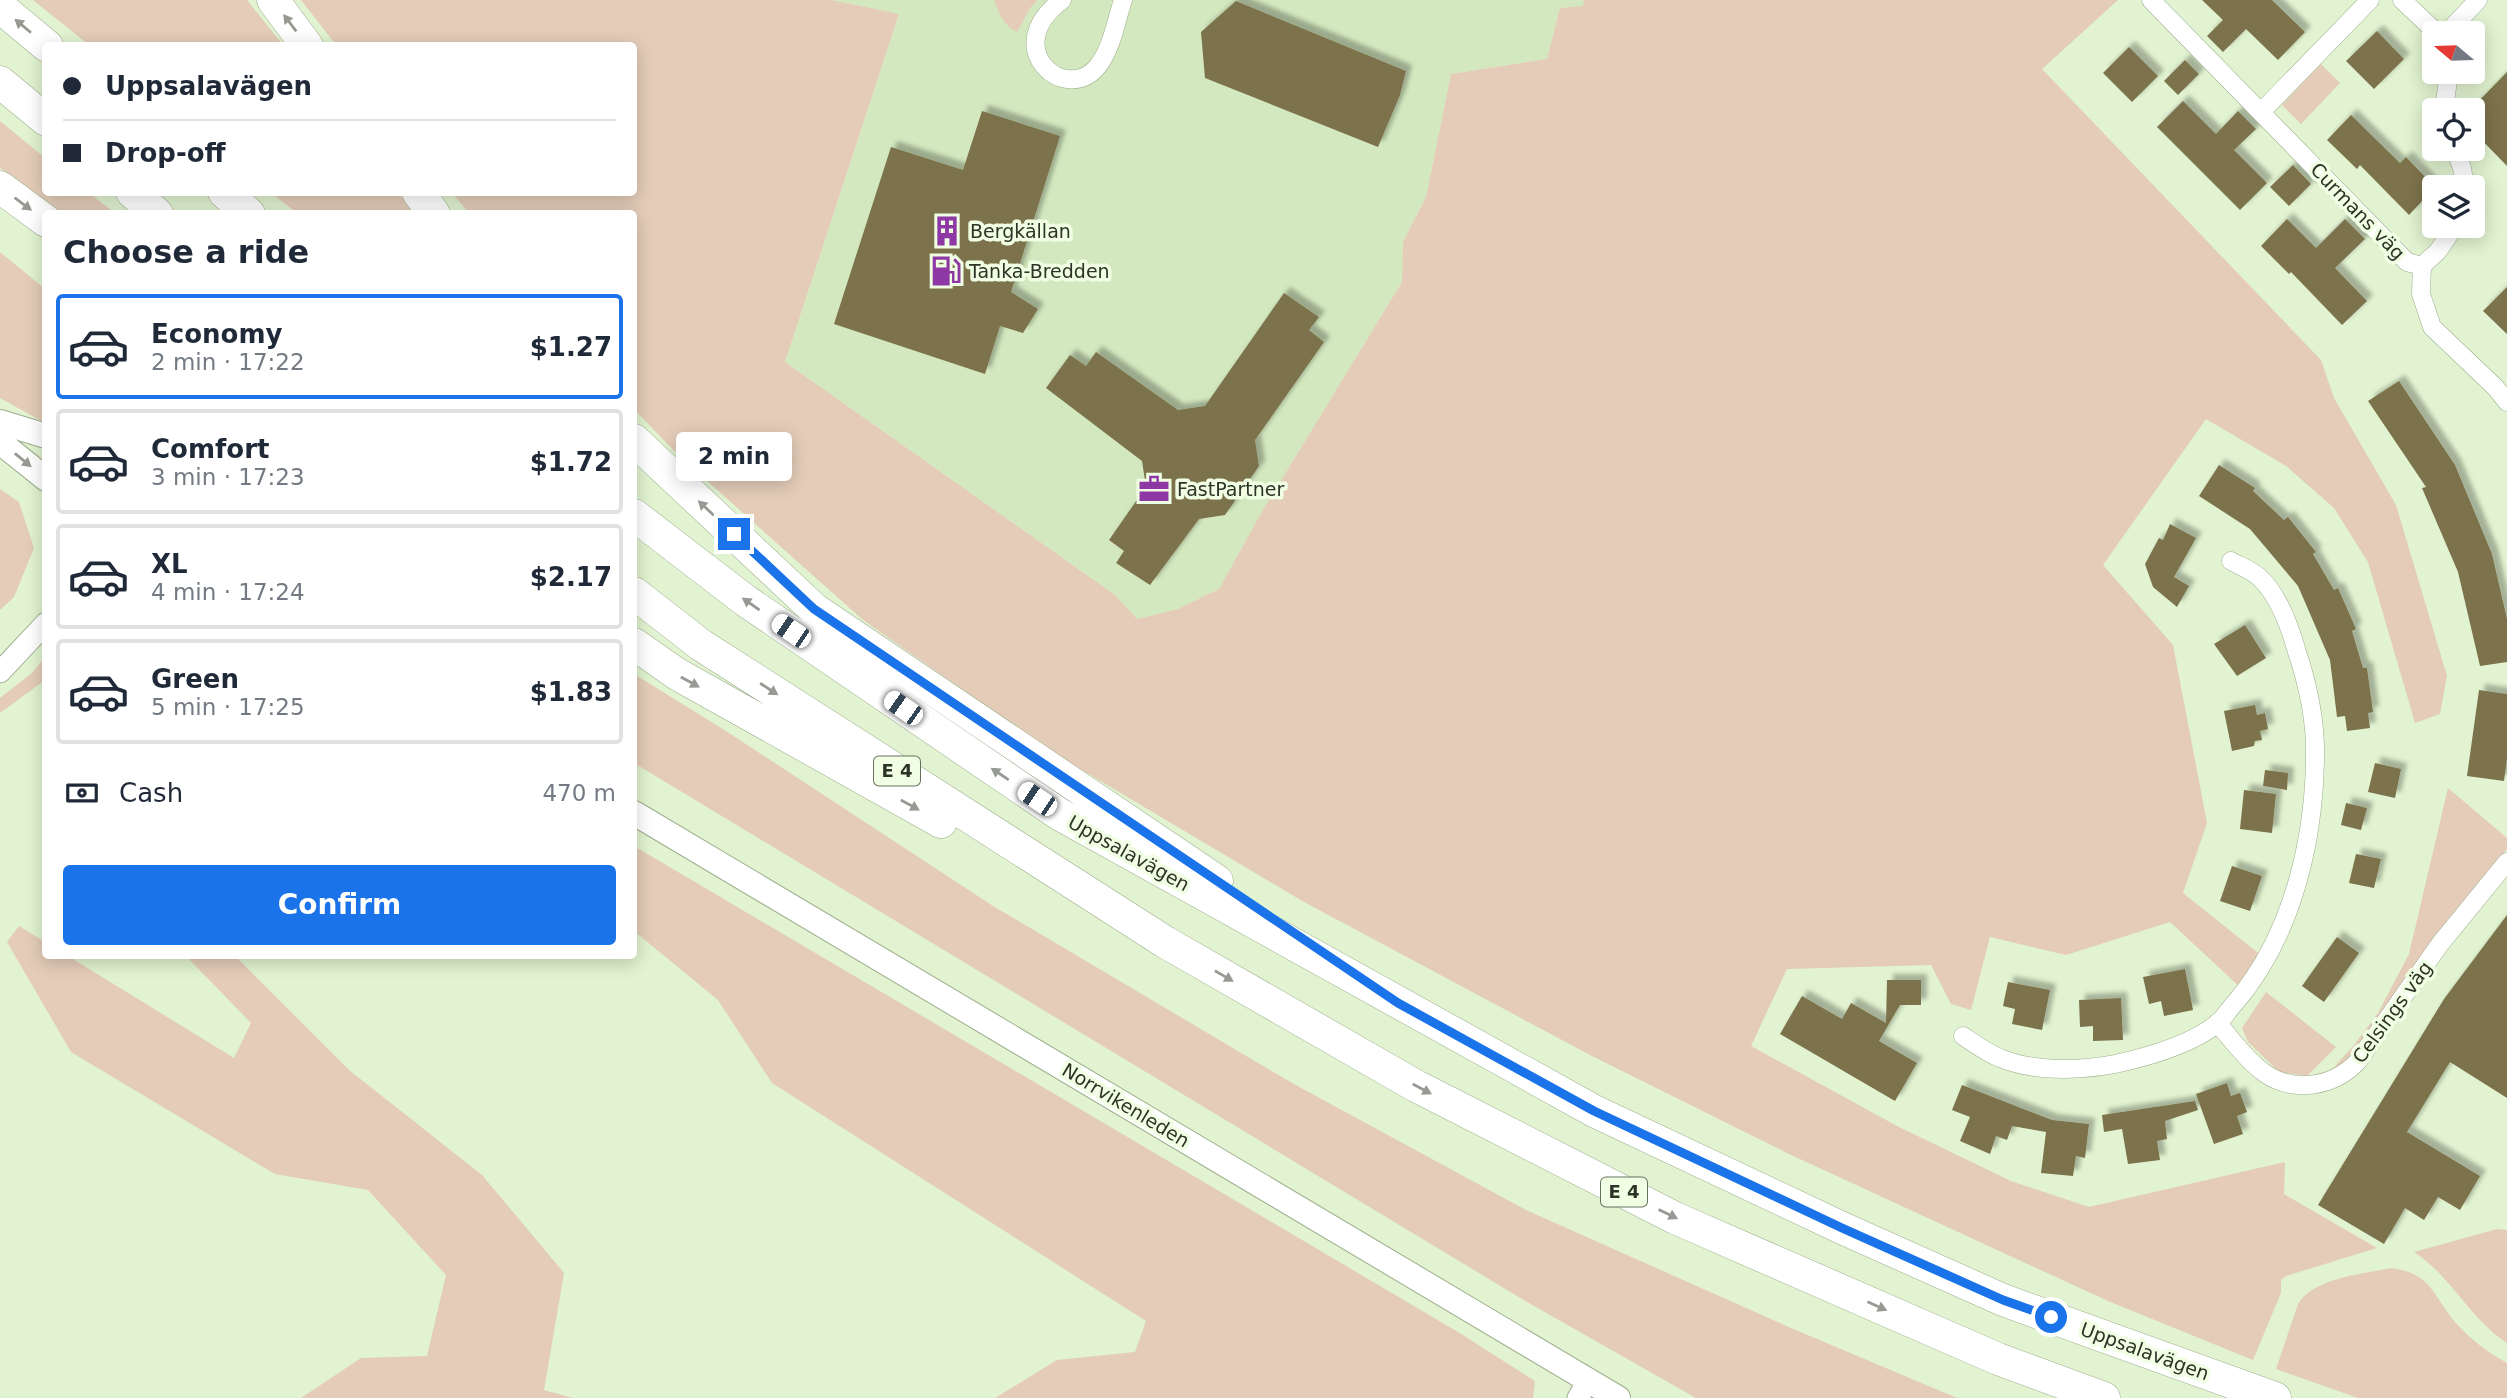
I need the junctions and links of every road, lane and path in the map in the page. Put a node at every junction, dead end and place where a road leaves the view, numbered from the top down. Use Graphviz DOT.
graph roads {
  1 [pos="273,0"];
  2 [pos="1062,0"];
  3 [pos="1123,0"];
  4 [pos="2151,0"];
  5 [pos="2370,0"];
  6 [pos="2402,0"];
  7 [pos="2477,0"];
  8 [pos="0,7"];
  9 [pos="2424,21"];
  10 [pos="2458,21"];
  11 [pos="42,42"];
  12 [pos="304,42"];
  13 [pos="0,82"];
  14 [pos="2262,111"];
  15 [pos="42,117"];
  16 [pos="0,187"];
  17 [pos="137,196"];
  18 [pos="229,196"];
  19 [pos="152,210"];
  20 [pos="244,210"];
  21 [pos="42,218"];
  22 [pos="2447,238"];
  23 [pos="2422,266"];
  24 [pos="2507,402"];
  25 [pos="0,422"];
  26 [pos="42,435"];
  27 [pos="0,442"];
  28 [pos="637,443"];
  29 [pos="42,476"];
  30 [pos="637,517"];
  31 [pos="2231,561"];
  32 [pos="637,595"];
  33 [pos="42,627"];
  34 [pos="637,646"];
  35 [pos="0,672"];
  36 [pos="637,815"];
  37 [pos="2507,862"];
  38 [pos="1165,942"];
  39 [pos="1398,1003"];
  40 [pos="2217,1023"];
  41 [pos="1963,1036"];
  42 [pos="1583,1389"];
  43 [pos="1618,1398"];
  44 [pos="2104,1398"];
  45 [pos="2275,1398"];
  12 -- 1 [label="highway, one-way"];
  2 -- 3 [label="street"];
  4 -- 14 [label="street, Curmans väg"];
  5 -- 14 [label="street"];
  6 -- 9 [label="street"];
  7 -- 10 [label="street"];
  11 -- 8 [label="highway, one-way"];
  13 -- 15 [label="highway"];
  14 -- 23 [label="street, Curmans väg"];
  16 -- 21 [label="highway, one-way"];
  17 -- 19 [label="highway"];
  18 -- 20 [label="highway"];
  22 -- 23 [label="street, Curmans väg"];
  23 -- 24 [label="street"];
  25 -- 26 [label="main road"];
  27 -- 29 [label="main road, one-way"];
  39 -- 28 [label="highway, one-way"];
  39 -- 30 [label="highway, Uppsalavägen, one-way"];
  31 -- 40 [label="street"];
  32 -- 38 [label="highway, E 4, one-way"];
  33 -- 35 [label="street"];
  34 -- 38 [label="highway, one-way"];
  36 -- 42 [label="main road, Norrvikenleden"];
  37 -- 40 [label="street, Celsings väg"];
  38 -- 44 [label="highway, E 4, one-way"];
  39 -- 45 [label="highway, Uppsalavägen"];
  40 -- 41 [label="street"];
  42 -- 43 [label="main road, Norrvikenleden"];
}
